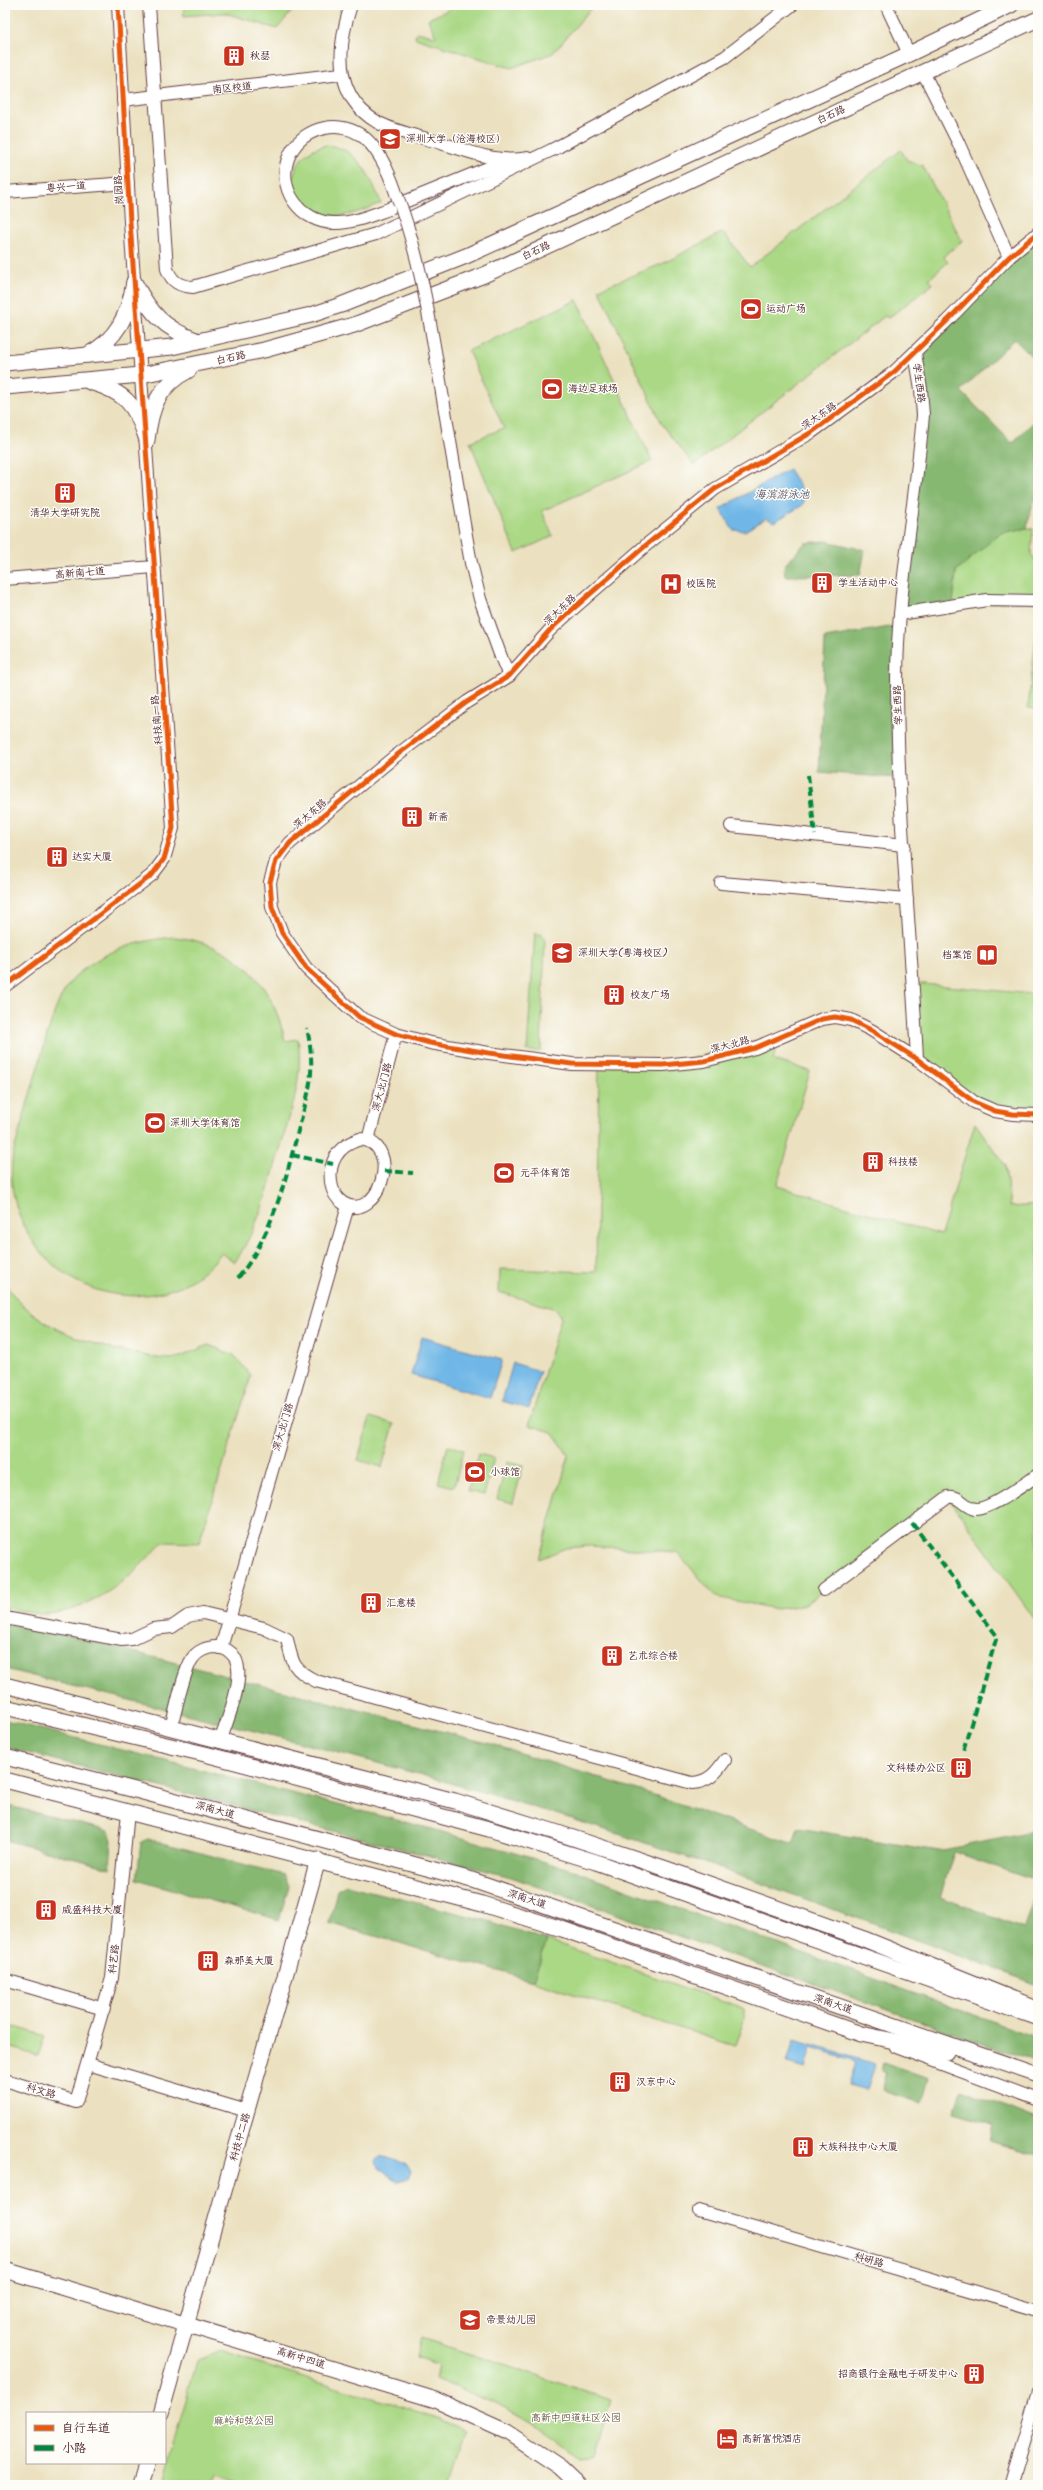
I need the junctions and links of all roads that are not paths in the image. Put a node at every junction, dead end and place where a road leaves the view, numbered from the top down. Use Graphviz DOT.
graph roads {
  1 [pos="118,5"];
  2 [pos="149,5"];
  3 [pos="351,5"];
  4 [pos="792,5"];
  5 [pos="886,5"];
  6 [pos="1011,5"];
  7 [pos="1038,19"];
  8 [pos="909,54"];
  9 [pos="923,72"];
  10 [pos="342,74"];
  11 [pos="156,96"];
  12 [pos="123,100"];
  13 [pos="558,147"];
  14 [pos="505,161"];
  15 [pos="128,183"];
  16 [pos="5,192"];
  17 [pos="1038,233"];
  18 [pos="1009,257"];
  19 [pos="134,282"];
  20 [pos="198,341"];
  21 [pos="140,351"];
  22 [pos="915,353"];
  23 [pos="84,356"];
  24 [pos="5,363"];
  25 [pos="199,365"];
  26 [pos="141,375"];
  27 [pos="83,380"];
  28 [pos="5,387"];
  29 [pos="147,440"];
  30 [pos="154,567"];
  31 [pos="5,579"];
  32 [pos="1038,601"];
  33 [pos="900,614"];
  34 [pos="509,676"];
  35 [pos="731,826"];
  36 [pos="904,845"];
  37 [pos="721,883"];
  38 [pos="907,899"];
  39 [pos="5,986"];
  40 [pos="396,1034"];
  41 [pos="917,1059"];
  42 [pos="1038,1115"];
  43 [pos="368,1140"];
  44 [pos="348,1206"];
  45 [pos="1038,1475"];
  46 [pos="824,1590"];
  47 [pos="5,1618"];
  48 [pos="230,1618"];
  49 [pos="221,1648"];
  50 [pos="5,1685"];
  51 [pos="5,1702"];
  52 [pos="5,1707"];
  53 [pos="35,1713"];
  54 [pos="171,1727"];
  55 [pos="221,1739"];
  56 [pos="5,1758"];
  57 [pos="725,1760"];
  58 [pos="5,1780"];
  59 [pos="342,1789"];
  60 [pos="128,1812"];
  61 [pos="552,1831"];
  62 [pos="312,1836"];
  63 [pos="318,1860"];
  64 [pos="482,1904"];
  65 [pos="717,1905"];
  66 [pos="802,1917"];
  67 [pos="562,1928"];
  68 [pos="648,1939"];
  69 [pos="864,1939"];
  70 [pos="923,1977"];
  71 [pos="5,1980"];
  72 [pos="104,2009"];
  73 [pos="1038,2009"];
  74 [pos="1038,2018"];
  75 [pos="861,2034"];
  76 [pos="88,2064"];
  77 [pos="1008,2065"];
  78 [pos="1038,2075"];
  79 [pos="5,2080"];
  80 [pos="1038,2100"];
  81 [pos="76,2102"];
  82 [pos="247,2111"];
  83 [pos="699,2211"];
  84 [pos="5,2270"];
  85 [pos="1038,2310"];
  86 [pos="186,2323"];
  87 [pos="1038,2392"];
  88 [pos="161,2412"];
  89 [pos="147,2464"];
  90 [pos="140,2485"];
  91 [pos="579,2485"];
  92 [pos="1010,2485"];
  1 -- 12 [label="street, 岗园路"];
  2 -- 11 [label="street"];
  3 -- 10 [label="street"];
  4 -- 13 [label="street"];
  5 -- 8 [label="street"];
  6 -- 8 [label="main road"];
  7 -- 9 [label="main road, 白石路"];
  8 -- 20 [label="main road"];
  9 -- 18 [label="street"];
  9 -- 25 [label="main road, 白石路"];
  10 -- 11 [label="street, 南区校道"];
  10 -- 14 [label="street"];
  11 -- 12 [label="street, 南区校道"];
  11 -- 13 [label="street"];
  12 -- 15 [label="street, 岗园路"];
  13 -- 14 [label="street"];
  14 -- 34 [label="street, bridge"];
  15 -- 16 [label="street, 粤兴一道"];
  15 -- 19 [label="street, 岗园路"];
  17 -- 18 [label="street, 深大东路"];
  18 -- 22 [label="street, 深大东路"];
  19 -- 20 [label="main road"];
  19 -- 21 [label="street, 岗园路"];
  19 -- 23 [label="main road"];
  20 -- 21 [label="main road"];
  21 -- 23 [label="main road"];
  21 -- 26 [label="street, 岗园路"];
  22 -- 33 [label="street, 学生西路"];
  22 -- 34 [label="street, 深大东路"];
  23 -- 24 [label="main road"];
  25 -- 26 [label="main road, 白石路"];
  25 -- 29 [label="main road"];
  26 -- 27 [label="main road, 白石路"];
  26 -- 29 [label="street, 科技南一路"];
  27 -- 28 [label="main road, 白石路"];
  27 -- 29 [label="main road"];
  29 -- 30 [label="street, 科技南一路"];
  30 -- 31 [label="street, 高新南七道"];
  30 -- 39 [label="street, 科技南一路"];
  32 -- 33 [label="street"];
  33 -- 36 [label="street, 学生西路"];
  34 -- 40 [label="street, 深大东路"];
  35 -- 36 [label="street"];
  36 -- 38 [label="street, 学生西路"];
  37 -- 38 [label="street"];
  38 -- 41 [label="street, 学生西路"];
  40 -- 41 [label="street, 深大北路"];
  40 -- 43 [label="street, 深大北门路"];
  41 -- 42 [label="street, 深大北路"];
  43 -- 44 [label="street"];
  43 -- 44 [label="street"];
  44 -- 48 [label="street, 深大北门路"];
  45 -- 46 [label="street"];
  47 -- 48 [label="street"];
  48 -- 49 [label="street, 深大北门路"];
  48 -- 57 [label="street"];
  49 -- 54 [label="street"];
  49 -- 55 [label="street"];
  50 -- 54 [label="main road"];
  51 -- 53 [label="main road"];
  52 -- 53 [label="main road"];
  53 -- 59 [label="main road"];
  54 -- 55 [label="main road"];
  55 -- 61 [label="main road"];
  56 -- 62 [label="main road, 深南大道"];
  58 -- 60 [label="main road"];
  59 -- 61 [label="main road"];
  59 -- 65 [label="main road"];
  60 -- 63 [label="main road"];
  60 -- 72 [label="street, 科艺路"];
  61 -- 66 [label="main road"];
  62 -- 64 [label="main road"];
  62 -- 68 [label="main road, 深南大道"];
  63 -- 64 [label="main road"];
  63 -- 82 [label="main road, 科技中二路"];
  64 -- 67 [label="main road"];
  65 -- 66 [label="main road"];
  65 -- 70 [label="main road"];
  66 -- 69 [label="main road"];
  67 -- 68 [label="main road"];
  67 -- 75 [label="main road"];
  68 -- 77 [label="main road, 深南大道"];
  69 -- 70 [label="main road"];
  69 -- 73 [label="main road"];
  70 -- 74 [label="main road"];
  71 -- 72 [label="street"];
  72 -- 76 [label="street, 科艺路"];
  75 -- 77 [label="main road"];
  75 -- 80 [label="street"];
  76 -- 81 [label="street, 科艺路"];
  76 -- 82 [label="street"];
  77 -- 78 [label="main road, 深南大道"];
  79 -- 81 [label="street, 科文路"];
  82 -- 86 [label="main road, 科技中二路"];
  83 -- 85 [label="street, 科研路"];
  84 -- 86 [label="main road, 高新中四道"];
  86 -- 88 [label="main road, 科技中二路"];
  86 -- 91 [label="main road, 高新中四道"];
  87 -- 92 [label="street"];
  89 -- 90 [label="main road"];
}
